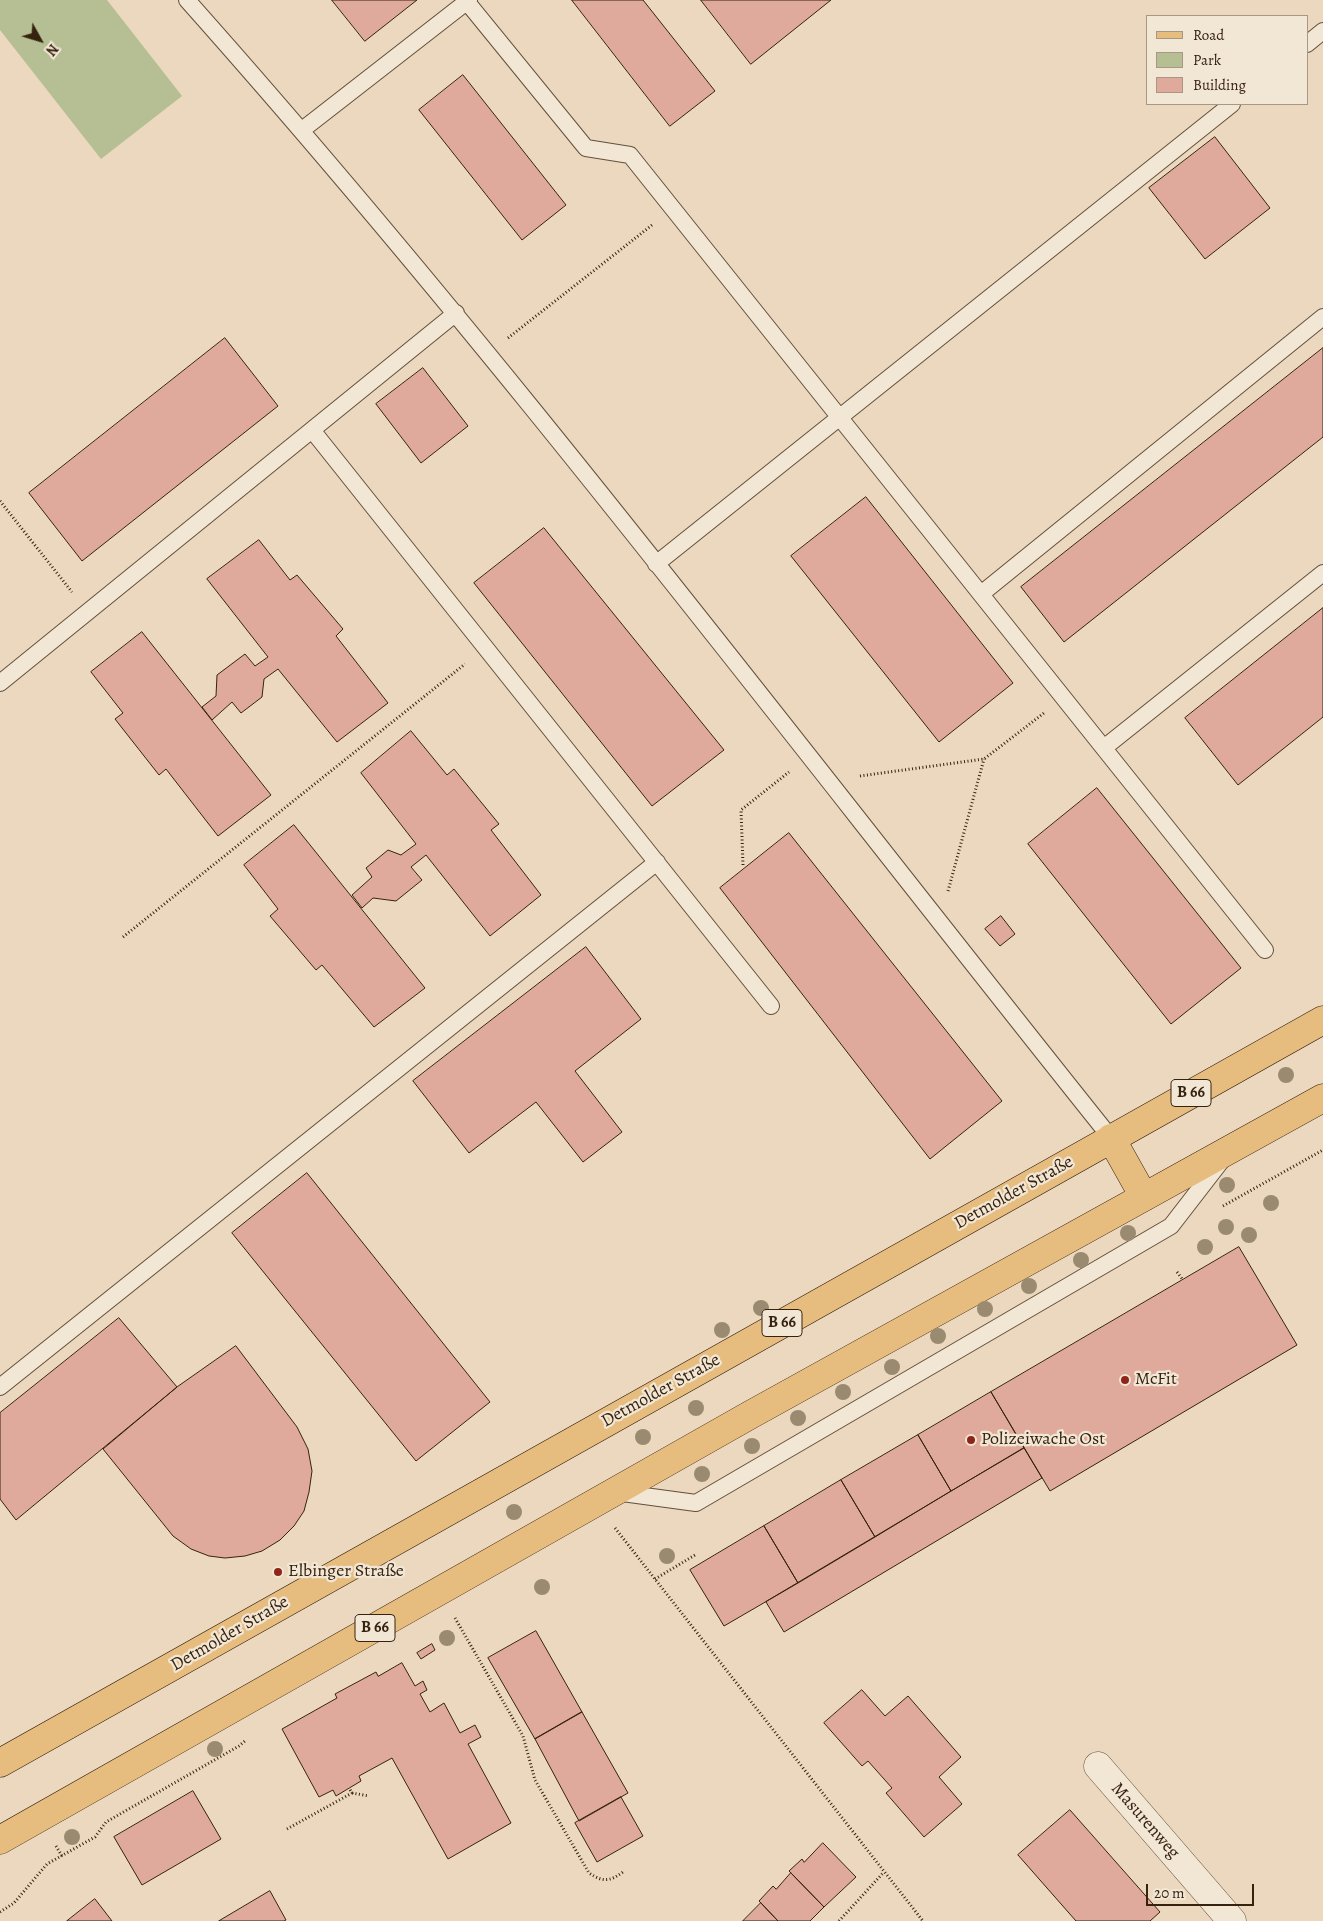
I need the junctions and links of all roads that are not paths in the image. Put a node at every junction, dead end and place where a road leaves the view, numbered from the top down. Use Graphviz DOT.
graph roads {
  1 [pos="187,0"];
  2 [pos="468,1"];
  3 [pos="1323,31"];
  4 [pos="1308,43"];
  5 [pos="1231,105"];
  6 [pos="302,130"];
  7 [pos="456,313"];
  8 [pos="1323,317"];
  9 [pos="838,418"];
  10 [pos="312,430"];
  11 [pos="656,564"];
  12 [pos="1323,573"];
  13 [pos="980,594"];
  14 [pos="0,683"];
  15 [pos="1105,747"];
  16 [pos="657,862"];
  17 [pos="1265,950"];
  18 [pos="771,1006"];
  19 [pos="1323,1020"];
  20 [pos="1323,1098"];
  21 [pos="1111,1138"];
  22 [pos="1230,1150"];
  23 [pos="1144,1197"];
  24 [pos="0,1387"];
  25 [pos="615,1492"];
  26 [pos="0,1764"];
  27 [pos="1098,1766"];
  28 [pos="0,1840"];
  29 [pos="1232,1921"];
  1 -- 6 [label="lane"];
  2 -- 6 [label="lane"];
  2 -- 9 [label="lane"];
  3 -- 4 [label="lane"];
  5 -- 9 [label="lane"];
  6 -- 7 [label="lane"];
  7 -- 10 [label="lane"];
  7 -- 11 [label="lane"];
  8 -- 13 [label="lane"];
  9 -- 11 [label="lane"];
  9 -- 13 [label="lane"];
  10 -- 14 [label="lane"];
  10 -- 16 [label="lane"];
  11 -- 21 [label="lane"];
  12 -- 15 [label="lane"];
  13 -- 15 [label="lane"];
  15 -- 17 [label="lane"];
  16 -- 18 [label="lane"];
  16 -- 24 [label="lane"];
  19 -- 21 [label="main road, Detmolder Straße / B 66"];
  20 -- 22 [label="main road, B 66"];
  21 -- 23 [label="main road"];
  21 -- 26 [label="main road, Detmolder Straße / B 66"];
  22 -- 23 [label="main road, B 66"];
  22 -- 25 [label="lane"];
  23 -- 25 [label="main road, B 66"];
  25 -- 28 [label="main road, B 66"];
  27 -- 29 [label="street, Masurenweg"];
}
